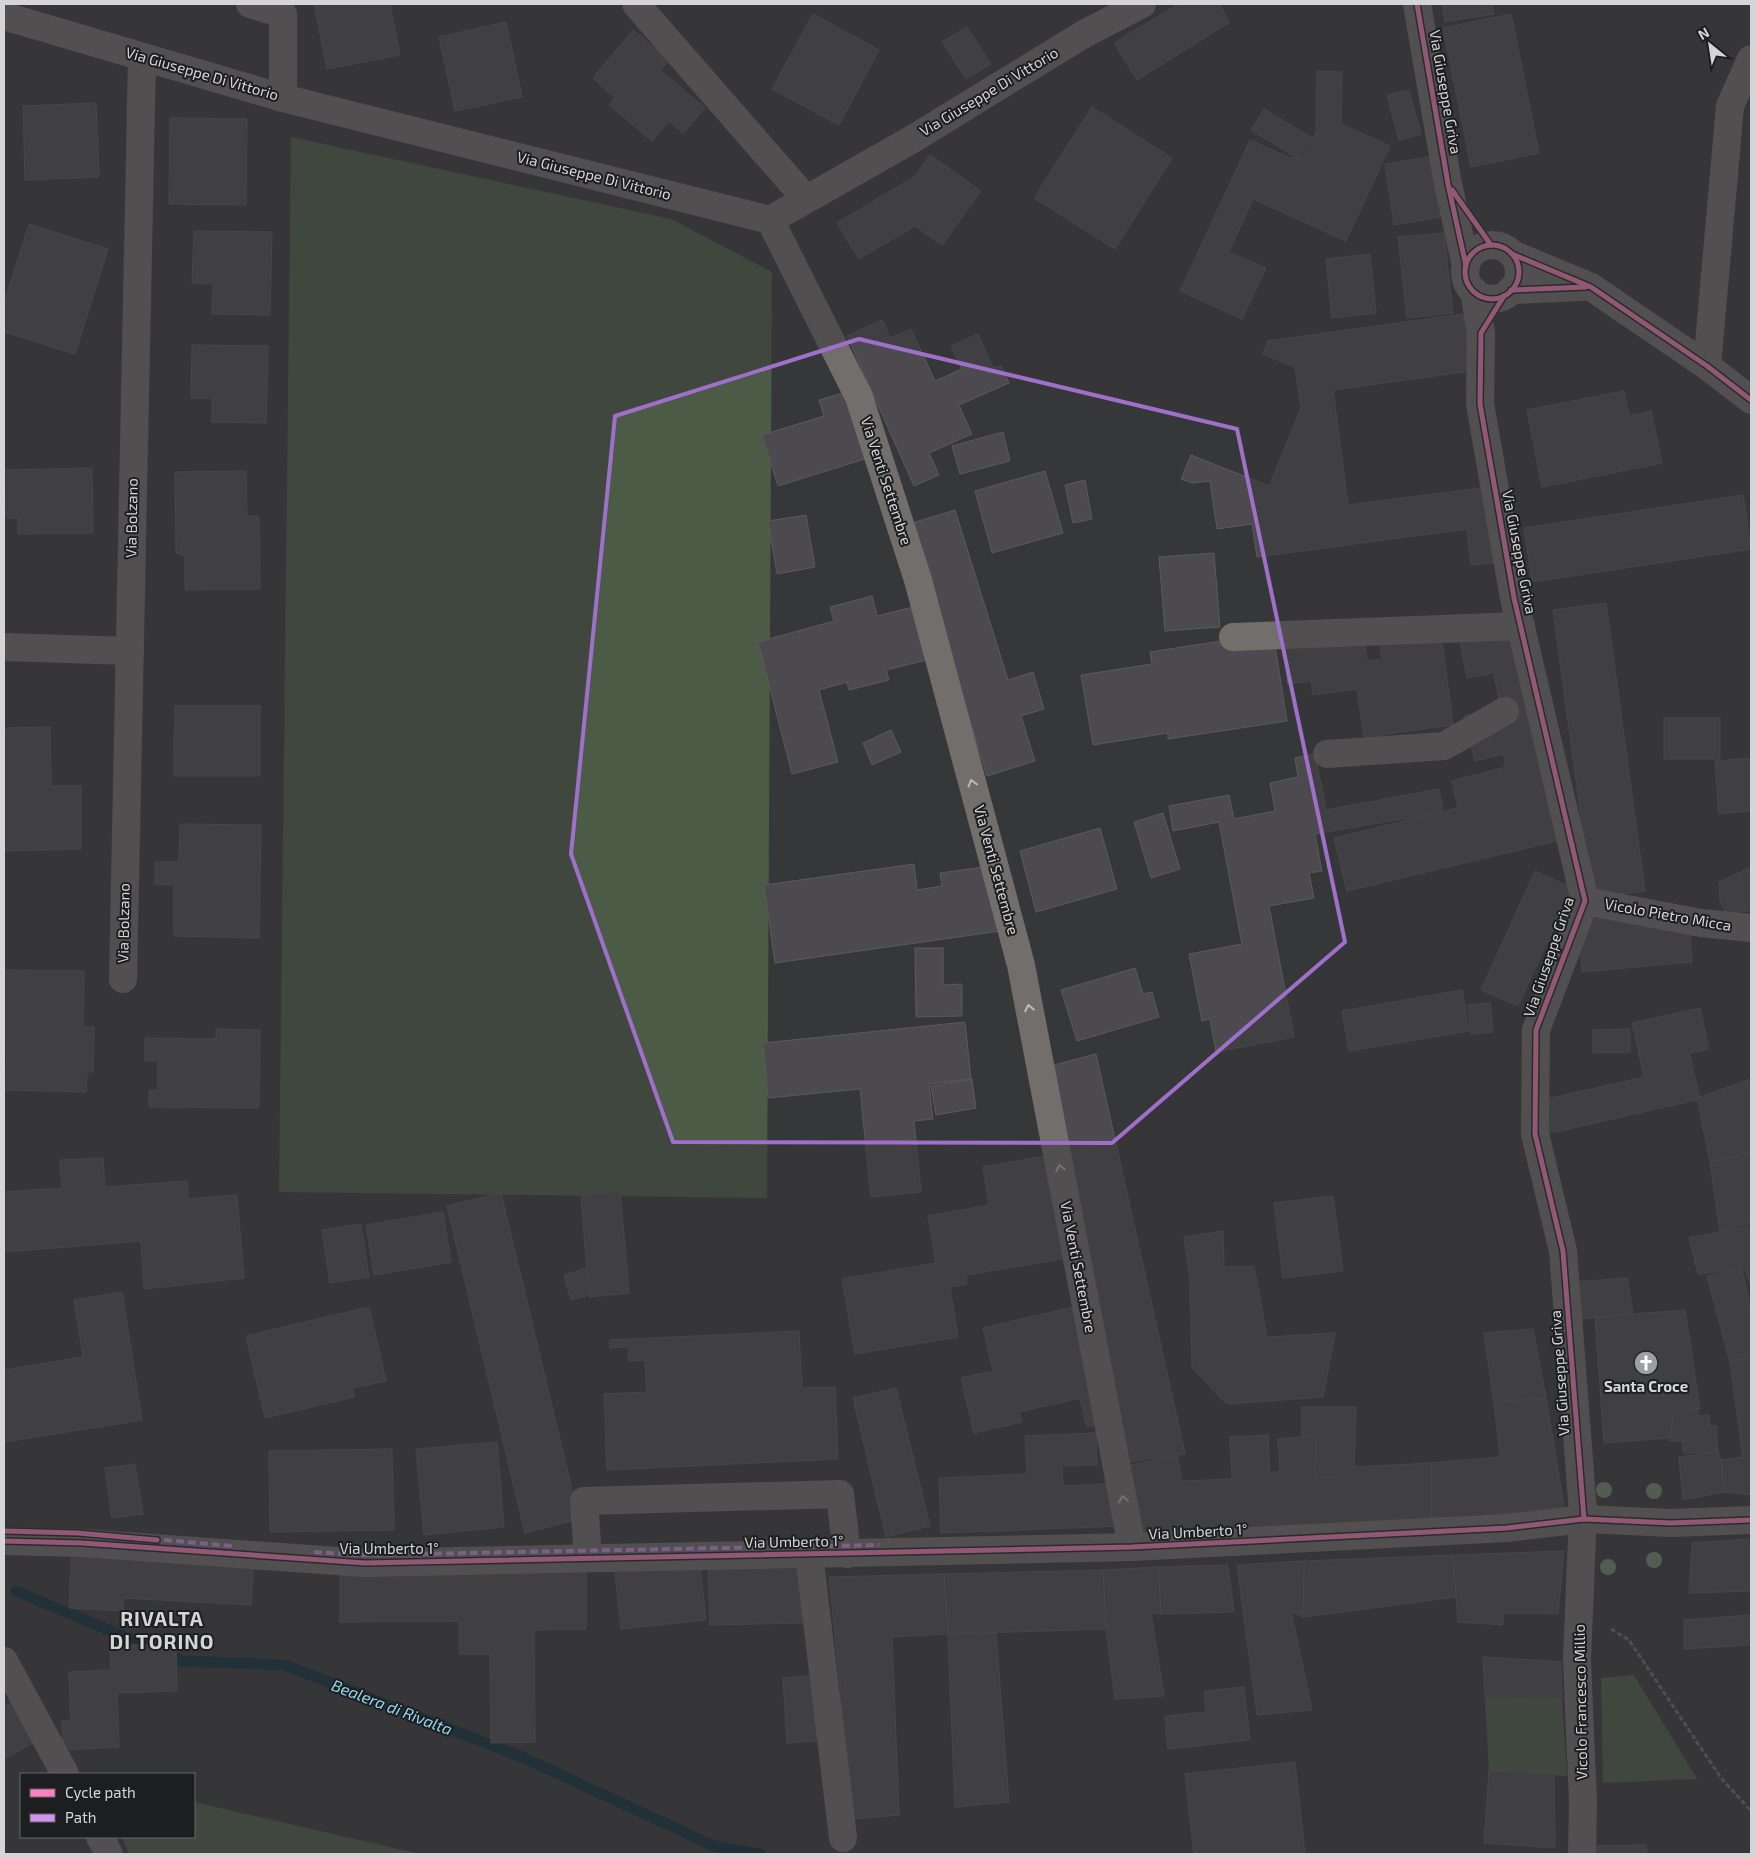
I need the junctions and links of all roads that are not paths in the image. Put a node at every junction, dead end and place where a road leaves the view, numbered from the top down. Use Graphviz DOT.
graph roads {
  1 [pos="250,4"];
  2 [pos="636,4"];
  3 [pos="1142,4"];
  4 [pos="1417,4"];
  5 [pos="9,12"];
  6 [pos="142,57"];
  7 [pos="1751,59"];
  8 [pos="283,98"];
  9 [pos="1448,184"];
  10 [pos="806,199"];
  11 [pos="770,220"];
  12 [pos="1502,249"];
  13 [pos="1470,279"];
  14 [pos="1591,287"];
  15 [pos="1508,293"];
  16 [pos="1481,333"];
  17 [pos="1707,366"];
  18 [pos="1751,400"];
  19 [pos="1521,626"];
  20 [pos="1233,637"];
  21 [pos="4,647"];
  22 [pos="130,651"];
  23 [pos="1505,711"];
  24 [pos="1326,754"];
  25 [pos="1585,901"];
  26 [pos="1751,928"];
  27 [pos="123,980"];
  28 [pos="1584,1519"];
  29 [pos="1751,1520"];
  30 [pos="4,1541"];
  31 [pos="1132,1547"];
  32 [pos="809,1554"];
  33 [pos="847,1554"];
  34 [pos="588,1558"];
  35 [pos="4,1661"];
  36 [pos="64,1773"];
  37 [pos="101,1838"];
  38 [pos="843,1838"];
  39 [pos="109,1854"];
  40 [pos="1582,1854"];
  1 -- 8 [label="street"];
  2 -- 10 [label="street"];
  3 -- 10 [label="street, Via Giuseppe Di Vittorio"];
  4 -- 9 [label="street, Via Giuseppe Griva"];
  5 -- 6 [label="street, Via Giuseppe Di Vittorio"];
  6 -- 8 [label="street, Via Giuseppe Di Vittorio"];
  6 -- 22 [label="street, Via Bolzano"];
  7 -- 17 [label="street"];
  8 -- 11 [label="street, Via Giuseppe Di Vittorio"];
  9 -- 12 [label="street, Via Giuseppe Griva"];
  9 -- 13 [label="street, Via Giuseppe Griva"];
  10 -- 11 [label="street, Via Giuseppe Di Vittorio"];
  31 -- 11 [label="street, Via Venti Settembre, one-way"];
  12 -- 13 [label="street"];
  12 -- 14 [label="street"];
  12 -- 15 [label="street"];
  13 -- 15 [label="street"];
  13 -- 16 [label="street, Via Giuseppe Griva"];
  14 -- 15 [label="street"];
  14 -- 17 [label="street"];
  15 -- 16 [label="street"];
  16 -- 19 [label="street, Via Giuseppe Griva"];
  17 -- 18 [label="street"];
  19 -- 20 [label="street"];
  19 -- 25 [label="street, Via Giuseppe Griva"];
  21 -- 22 [label="street"];
  22 -- 27 [label="street, Via Bolzano"];
  23 -- 24 [label="street"];
  25 -- 26 [label="street, Vicolo Pietro Micca"];
  25 -- 28 [label="street, Via Giuseppe Griva"];
  28 -- 29 [label="street, Via Umberto 1°"];
  28 -- 31 [label="street, Via Umberto 1°"];
  28 -- 40 [label="street, Vicolo Francesco Millio"];
  30 -- 34 [label="street, Via Umberto 1°"];
  31 -- 33 [label="street, Via Umberto 1°"];
  32 -- 33 [label="street, Via Umberto 1°"];
  32 -- 34 [label="street, Via Umberto 1°"];
  32 -- 38 [label="street"];
  33 -- 34 [label="street"];
  35 -- 36 [label="street"];
  37 -- 39 [label="street"];
}
